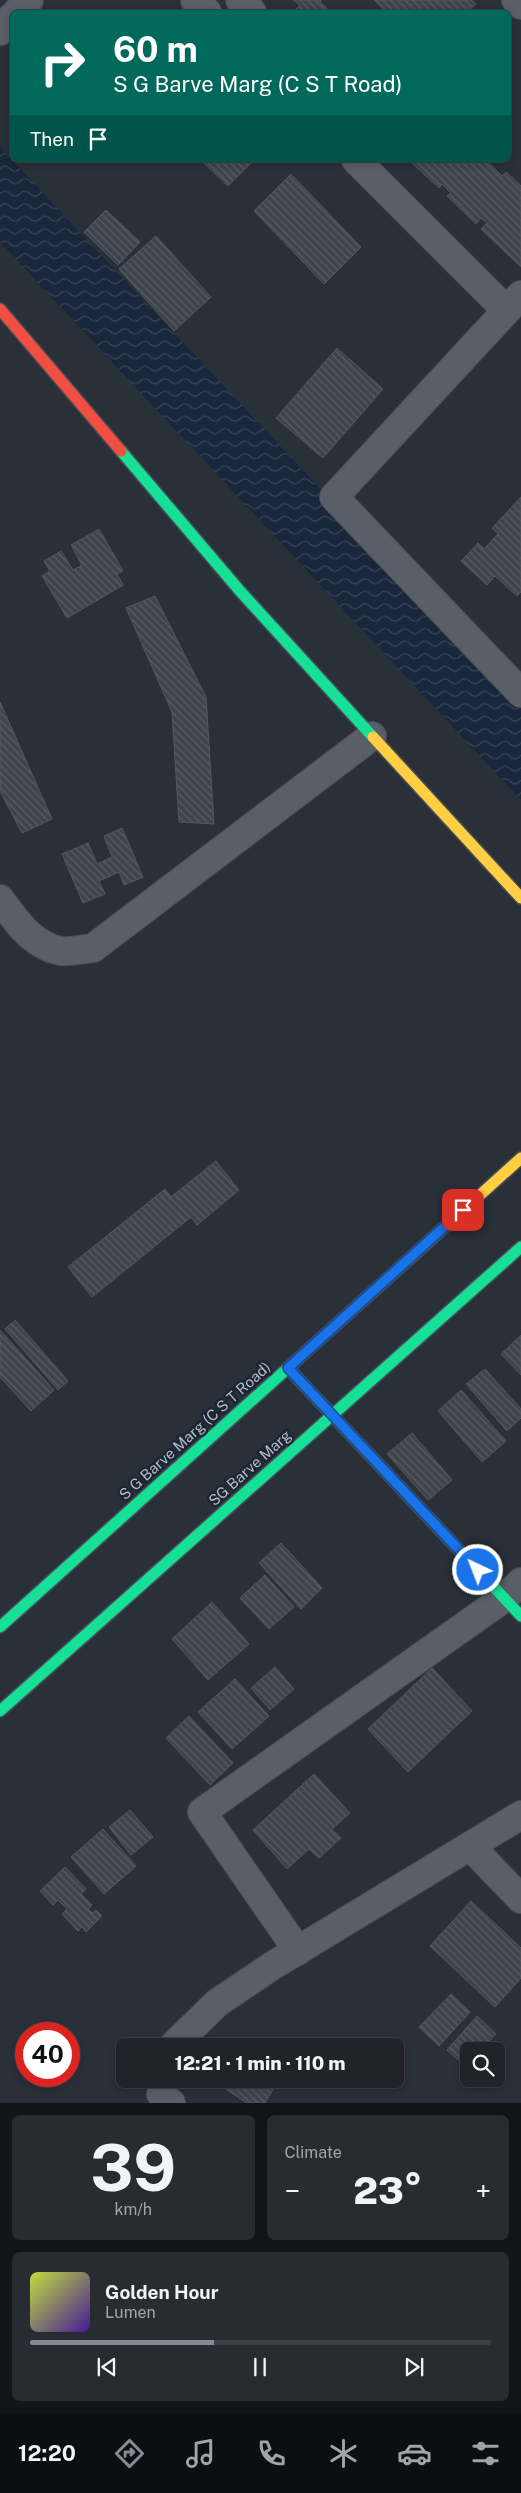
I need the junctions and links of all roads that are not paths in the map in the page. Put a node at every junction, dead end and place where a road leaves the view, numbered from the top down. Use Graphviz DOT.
graph roads {
  1 [pos="195,0"];
  2 [pos="240,0"];
  3 [pos="264,0"];
  4 [pos="516,0"];
  5 [pos="521,4"];
  6 [pos="205,10"];
  7 [pos="250,10"];
  8 [pos="254,10"];
  9 [pos="10,18"];
  10 [pos="0,31"];
  11 [pos="358,162"];
  12 [pos="514,302"];
  13 [pos="0,308"];
  14 [pos="518,684"];
  15 [pos="372,736"];
  16 [pos="0,898"];
  17 [pos="521,898"];
  18 [pos="521,1158"];
  19 [pos="521,1247"];
  20 [pos="288,1368"];
  21 [pos="332,1415"];
  22 [pos="515,1599"];
  23 [pos="0,1627"];
  24 [pos="0,1711"];
  25 [pos="521,1815"];
  26 [pos="470,1846"];
  27 [pos="521,1898"];
  28 [pos="298,1951"];
  29 [pos="181,2038"];
  30 [pos="163,2088"];
  31 [pos="171,2103"];
  1 -- 6 [label="street"];
  2 -- 7 [label="street"];
  3 -- 8 [label="street"];
  4 -- 5 [label="street"];
  9 -- 10 [label="street"];
  11 -- 12 [label="street"];
  12 -- 14 [label="street"];
  13 -- 15 [label="main road"];
  15 -- 16 [label="street"];
  15 -- 17 [label="main road"];
  18 -- 20 [label="main road, S G Barve Marg (C S T Road)"];
  19 -- 21 [label="main road, SG Barve Marg"];
  20 -- 21 [label="main road"];
  20 -- 23 [label="main road, S G Barve Marg (C S T Road)"];
  21 -- 22 [label="main road"];
  21 -- 24 [label="main road, SG Barve Marg"];
  22 -- 28 [label="street"];
  25 -- 26 [label="street"];
  26 -- 27 [label="street"];
  26 -- 28 [label="street"];
  28 -- 29 [label="street"];
  30 -- 31 [label="street"];
}
